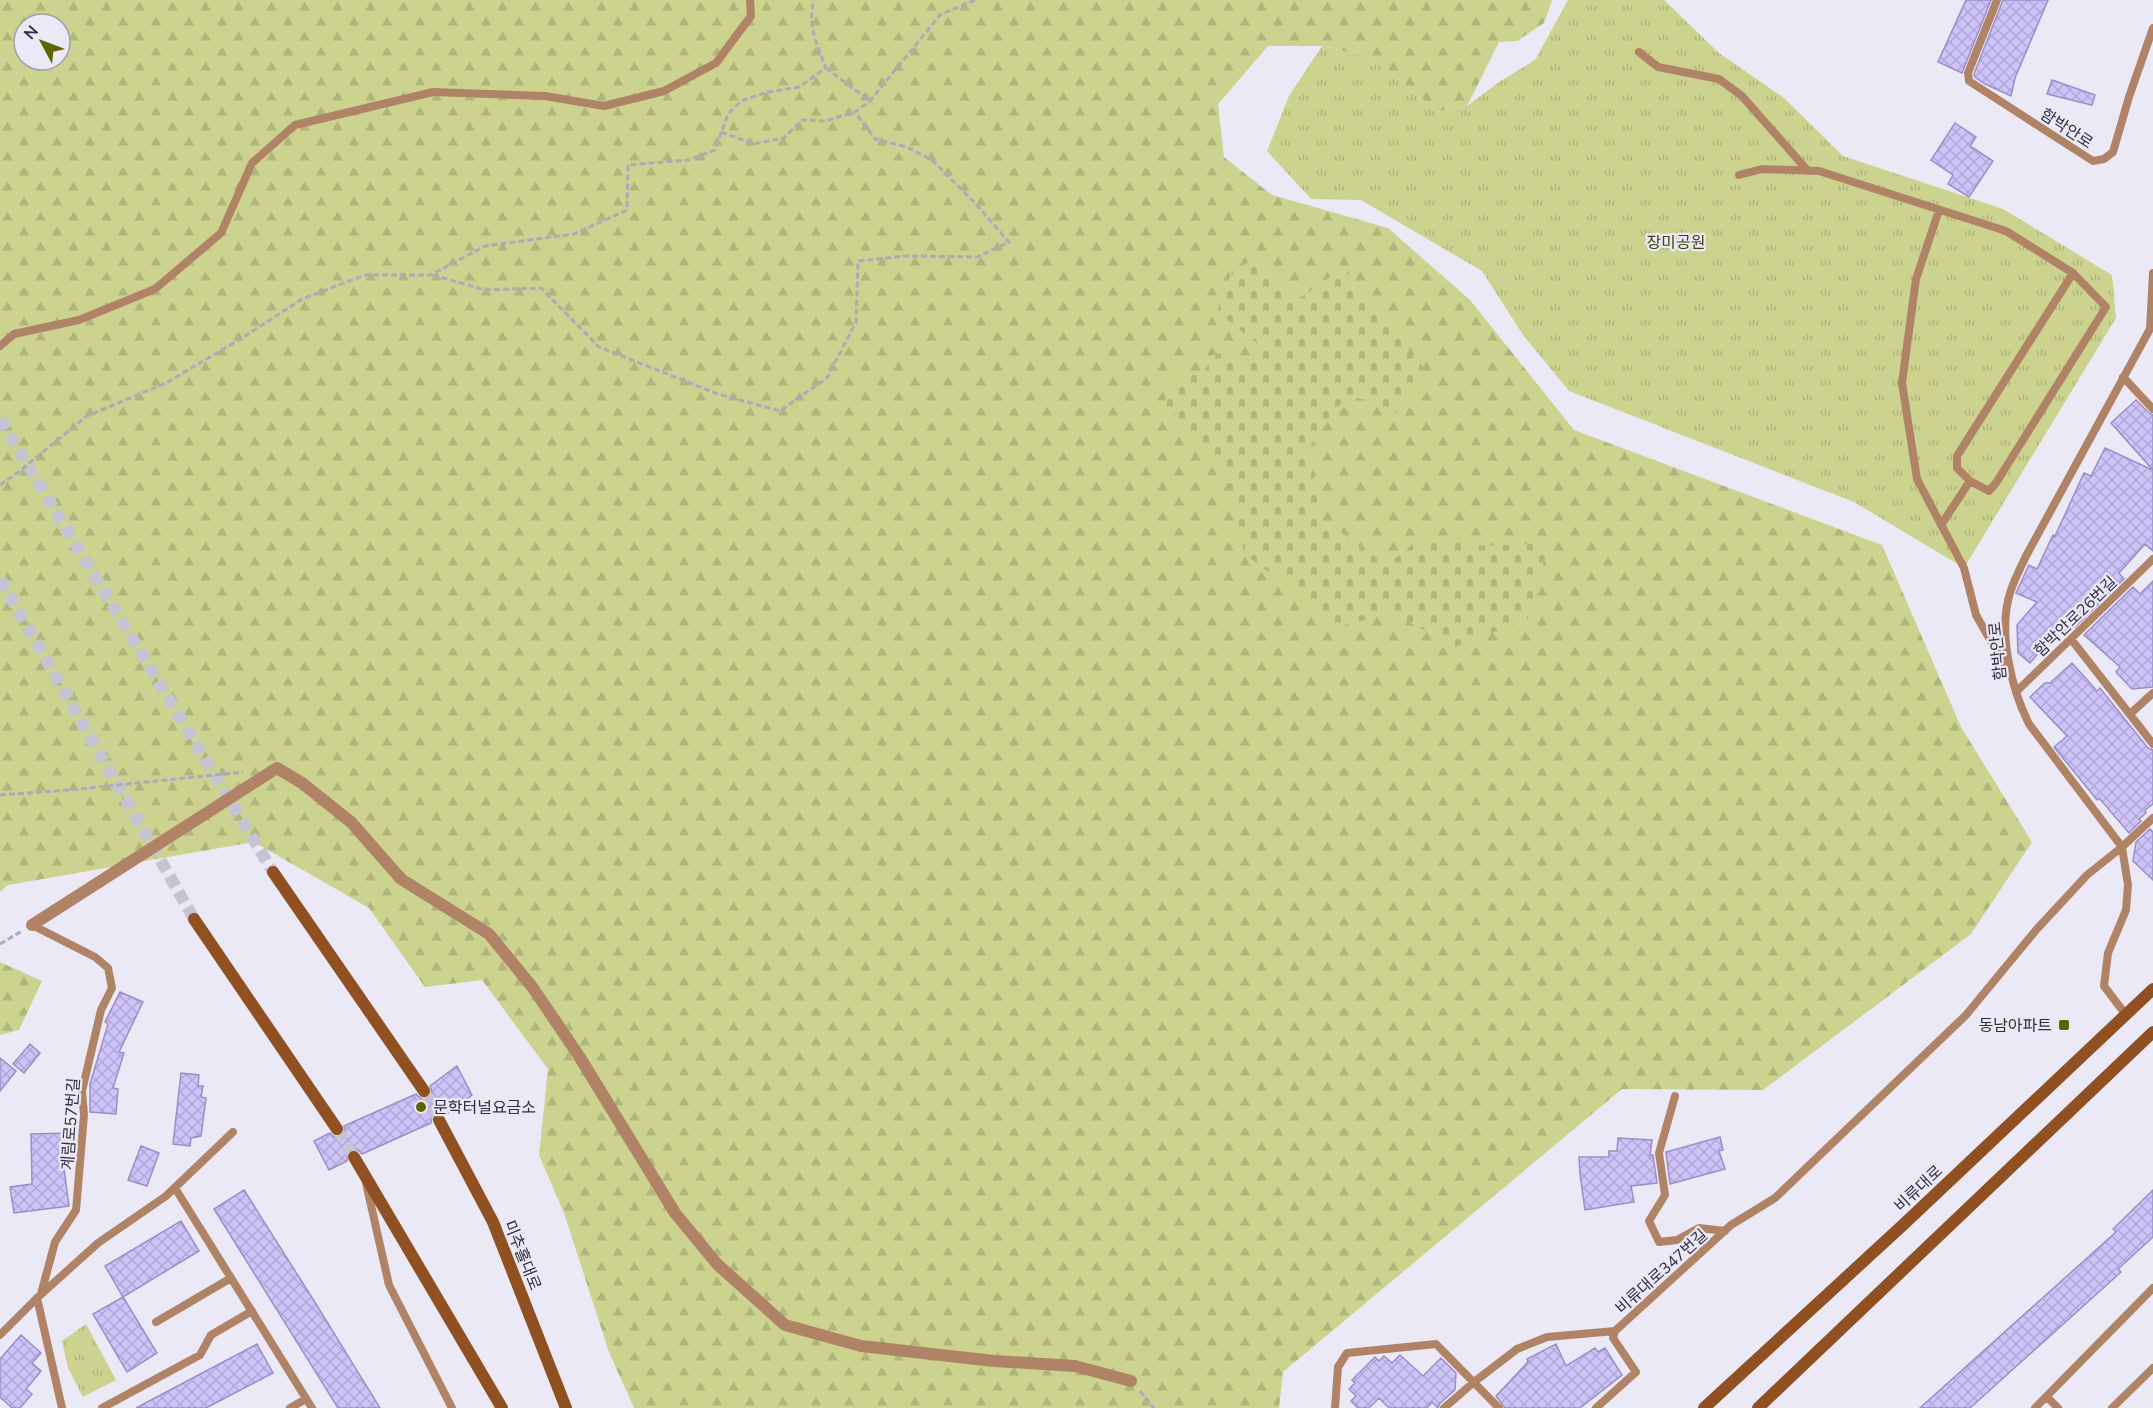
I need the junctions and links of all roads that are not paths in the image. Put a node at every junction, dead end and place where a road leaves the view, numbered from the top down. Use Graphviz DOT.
graph roads {
  1 [pos="750,0"];
  2 [pos="1997,0"];
  3 [pos="2153,28"];
  4 [pos="1639,52"];
  5 [pos="1808,171"];
  6 [pos="1739,175"];
  7 [pos="1939,210"];
  8 [pos="2073,273"];
  9 [pos="2153,273"];
  10 [pos="2151,329"];
  11 [pos="0,346"];
  12 [pos="2123,377"];
  13 [pos="2153,409"];
  14 [pos="1970,481"];
  15 [pos="1941,525"];
  16 [pos="2153,559"];
  17 [pos="2071,639"];
  18 [pos="2012,680"];
  19 [pos="2016,693"];
  20 [pos="2153,693"];
  21 [pos="2130,714"];
  22 [pos="2153,744"];
  23 [pos="2153,818"];
  24 [pos="2122,847"];
  25 [pos="273,872"];
  26 [pos="194,919"];
  27 [pos="32,924"];
  28 [pos="2153,989"];
  29 [pos="2126,1015"];
  30 [pos="2153,1032"];
  31 [pos="424,1091"];
  32 [pos="1675,1096"];
  33 [pos="439,1120"];
  34 [pos="337,1129"];
  35 [pos="233,1132"];
  36 [pos="354,1157"];
  37 [pos="363,1170"];
  38 [pos="175,1188"];
  39 [pos="1725,1231"];
  40 [pos="231,1278"];
  41 [pos="2153,1288"];
  42 [pos="39,1296"];
  43 [pos="252,1311"];
  44 [pos="156,1322"];
  45 [pos="1615,1331"];
  46 [pos="0,1335"];
  47 [pos="2153,1368"];
  48 [pos="1131,1381"];
  49 [pos="1474,1382"];
  50 [pos="2047,1397"];
  51 [pos="306,1399"];
  52 [pos="62,1408"];
  53 [pos="102,1408"];
  54 [pos="290,1408"];
  55 [pos="312,1408"];
  56 [pos="452,1408"];
  57 [pos="502,1408"];
  58 [pos="566,1408"];
  59 [pos="1335,1408"];
  60 [pos="1444,1408"];
  61 [pos="1499,1408"];
  62 [pos="1596,1408"];
  63 [pos="1704,1408"];
  64 [pos="1758,1408"];
  65 [pos="2035,1408"];
  66 [pos="2058,1408"];
  67 [pos="2112,1408"];
  1 -- 11 [label="lane"];
  2 -- 3 [label="lane, 함박안로"];
  4 -- 5 [label="lane"];
  5 -- 6 [label="lane"];
  5 -- 7 [label="lane"];
  7 -- 8 [label="lane"];
  7 -- 15 [label="lane"];
  8 -- 14 [label="lane"];
  8 -- 14 [label="lane"];
  9 -- 10 [label="lane, 함박안로"];
  10 -- 12 [label="lane, 함박안로"];
  12 -- 13 [label="lane"];
  12 -- 18 [label="lane, 함박안로"];
  14 -- 15 [label="lane"];
  15 -- 18 [label="lane"];
  16 -- 17 [label="lane, 함박안로26번길"];
  17 -- 19 [label="lane, 함박안로26번길"];
  17 -- 21 [label="lane"];
  18 -- 19 [label="lane, 함박안로"];
  19 -- 24 [label="lane, 함박안로"];
  20 -- 21 [label="lane"];
  21 -- 22 [label="lane"];
  23 -- 24 [label="lane, 비류대로347번길"];
  24 -- 29 [label="lane, 함박안로"];
  24 -- 39 [label="lane, 비류대로347번길"];
  25 -- 31 [label="main road"];
  26 -- 34 [label="main road"];
  27 -- 42 [label="lane, 계림로57번길"];
  27 -- 48 [label="street"];
  28 -- 29 [label="main road, 비류대로"];
  29 -- 63 [label="main road, 비류대로"];
  30 -- 64 [label="main road"];
  32 -- 39 [label="lane"];
  33 -- 58 [label="main road, 미추홀대로"];
  35 -- 38 [label="lane, 계림로57번길"];
  36 -- 37 [label="main road"];
  37 -- 56 [label="lane"];
  37 -- 57 [label="main road"];
  38 -- 40 [label="lane"];
  38 -- 42 [label="lane, 계림로57번길"];
  39 -- 45 [label="lane, 비류대로347번길"];
  40 -- 43 [label="lane"];
  40 -- 44 [label="lane"];
  41 -- 50 [label="lane"];
  42 -- 46 [label="lane, 계림로57번길"];
  42 -- 52 [label="lane"];
  43 -- 51 [label="lane"];
  43 -- 53 [label="lane"];
  45 -- 49 [label="lane, 비류대로347번길"];
  45 -- 62 [label="lane, 비류대로347번길"];
  47 -- 67 [label="lane"];
  49 -- 59 [label="lane"];
  49 -- 60 [label="lane, 비류대로347번길"];
  49 -- 61 [label="lane"];
  50 -- 65 [label="lane"];
  50 -- 66 [label="lane"];
  51 -- 54 [label="lane"];
  51 -- 55 [label="lane"];
}
